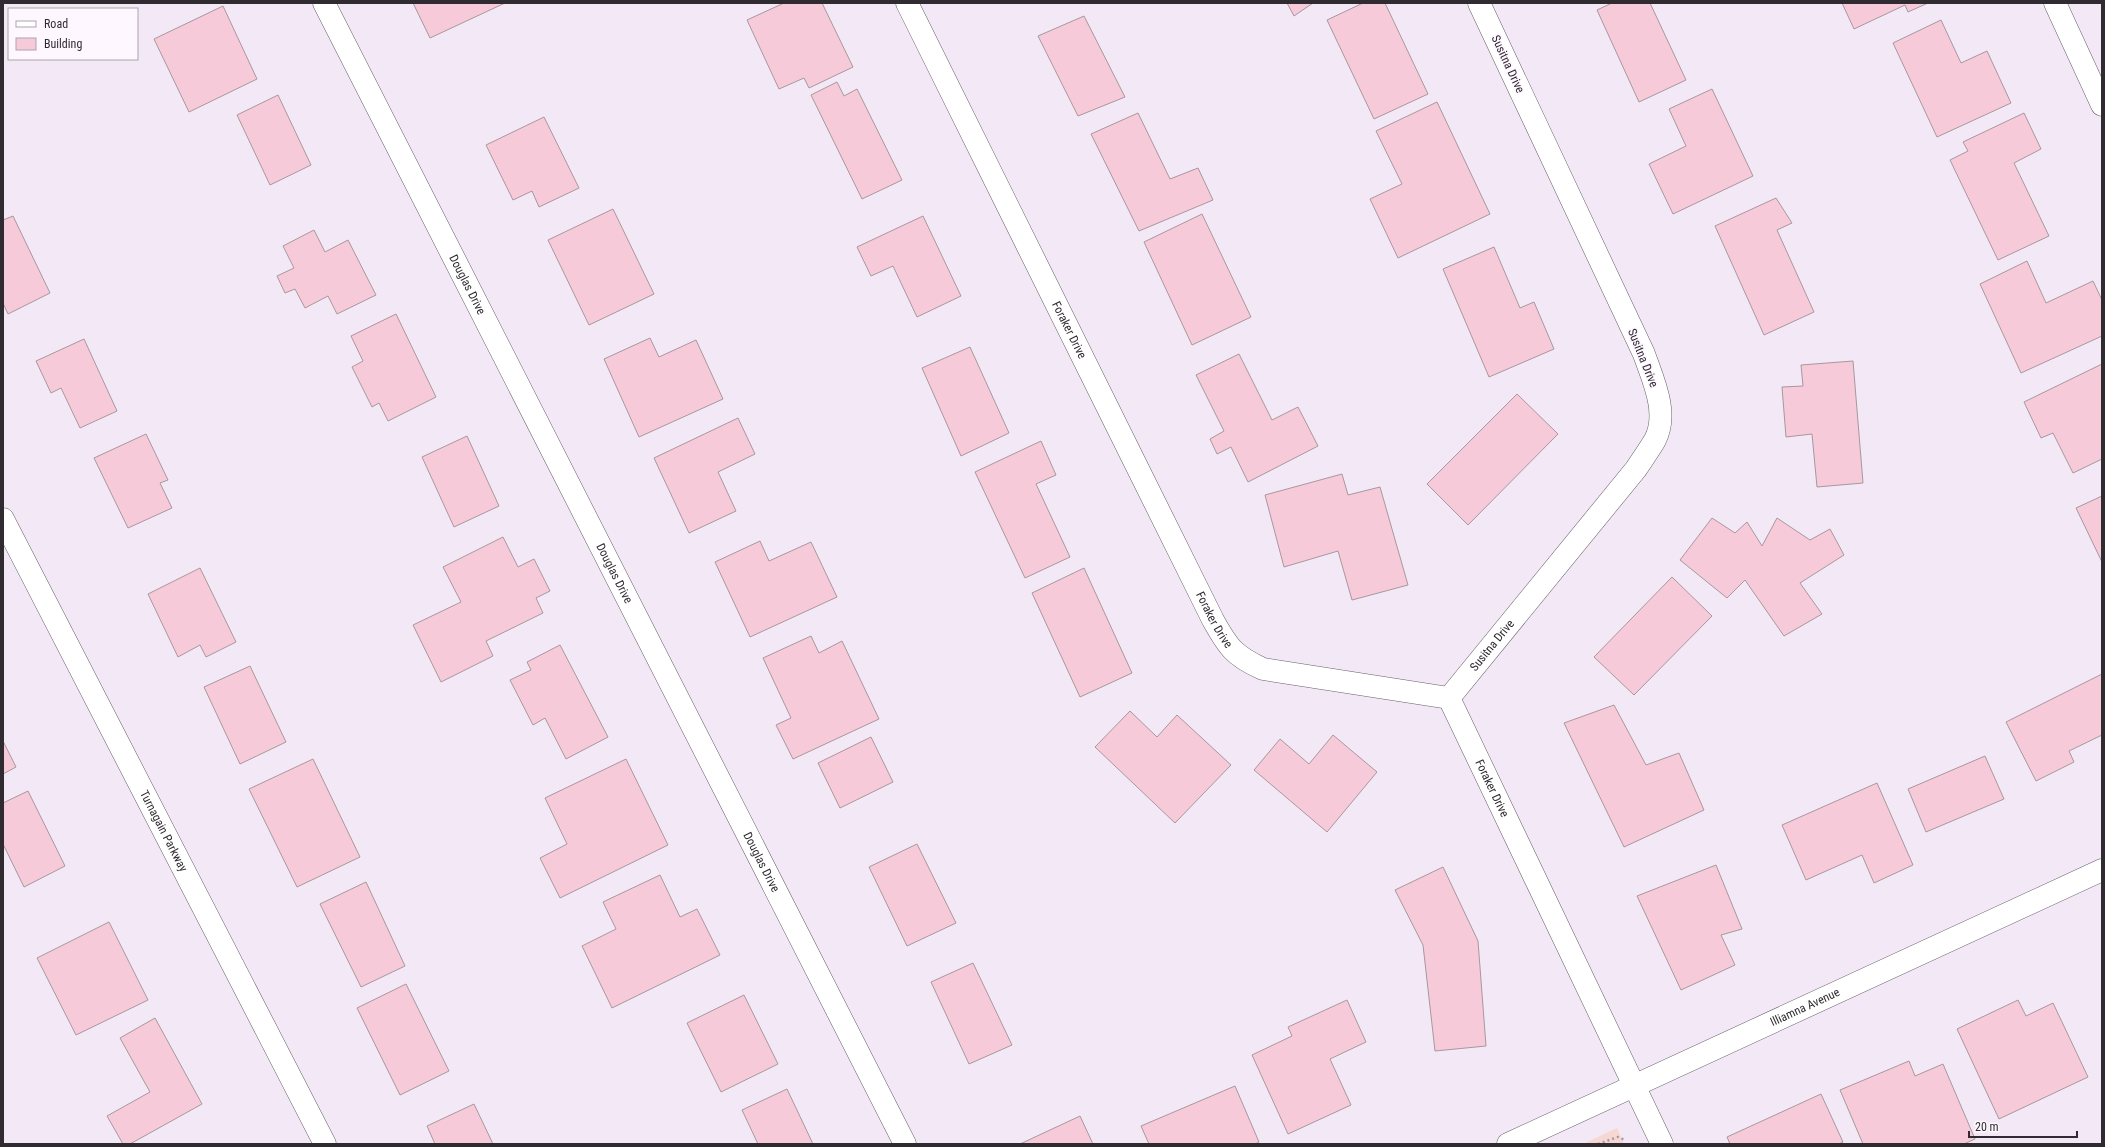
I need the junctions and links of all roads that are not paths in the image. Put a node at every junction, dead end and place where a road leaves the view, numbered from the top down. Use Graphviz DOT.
graph roads {
  1 [pos="324,3"];
  2 [pos="907,3"];
  3 [pos="1479,3"];
  4 [pos="2055,3"];
  5 [pos="2102,105"];
  6 [pos="3,519"];
  7 [pos="1449,698"];
  8 [pos="2102,870"];
  9 [pos="1634,1085"];
  10 [pos="325,1144"];
  11 [pos="905,1144"];
  12 [pos="1508,1144"];
  13 [pos="1662,1144"];
  1 -- 11 [label="street, Douglas Drive"];
  2 -- 7 [label="street, Foraker Drive"];
  3 -- 7 [label="street, Susitna Drive"];
  4 -- 5 [label="street"];
  6 -- 10 [label="street, Turnagain Parkway"];
  7 -- 9 [label="street, Foraker Drive"];
  8 -- 9 [label="street, Illiamna Avenue"];
  9 -- 12 [label="street, Illiamna Avenue"];
  9 -- 13 [label="street, Foraker Drive"];
}
